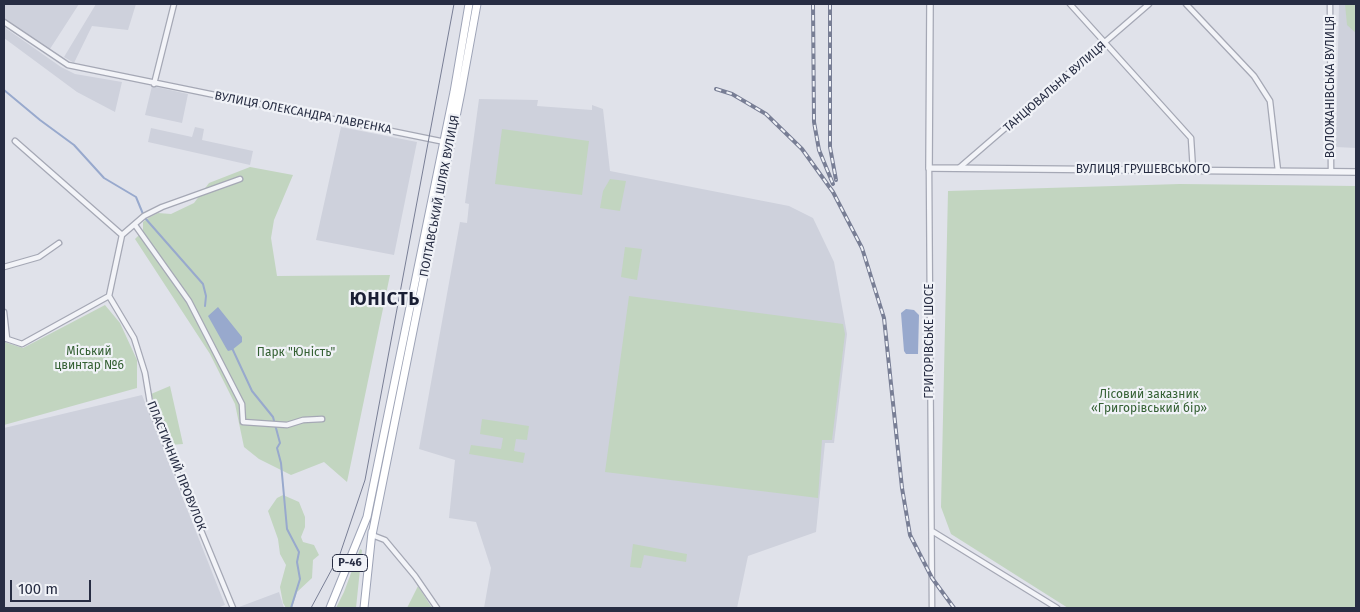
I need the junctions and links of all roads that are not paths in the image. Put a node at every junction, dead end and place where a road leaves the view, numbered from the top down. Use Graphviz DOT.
graph roads {
  1 [pos="174,4"];
  2 [pos="469,4"];
  3 [pos="477,4"];
  4 [pos="930,4"];
  5 [pos="1070,4"];
  6 [pos="1149,4"];
  7 [pos="1186,4"];
  8 [pos="1330,4"];
  9 [pos="4,22"];
  10 [pos="1106,43"];
  11 [pos="154,84"];
  12 [pos="15,141"];
  13 [pos="447,142"];
  14 [pos="929,168"];
  15 [pos="960,168"];
  16 [pos="1193,170"];
  17 [pos="1278,171"];
  18 [pos="1331,171"];
  19 [pos="1356,172"];
  20 [pos="240,179"];
  21 [pos="135,225"];
  22 [pos="122,235"];
  23 [pos="58,243"];
  24 [pos="4,266"];
  25 [pos="109,296"];
  26 [pos="4,312"];
  27 [pos="5,339"];
  28 [pos="322,419"];
  29 [pos="372,493"];
  30 [pos="932,531"];
  31 [pos="372,534"];
  32 [pos="233,607"];
  33 [pos="226,608"];
  34 [pos="330,608"];
  35 [pos="364,608"];
  36 [pos="437,608"];
  37 [pos="932,608"];
  38 [pos="1057,608"];
  1 -- 11 [label="street"];
  2 -- 13 [label="main road, ПОЛТАВСЬКИЙ ШЛЯХ ВУЛИЦЯ"];
  3 -- 13 [label="main road, ПОЛТАВСЬКИЙ ШЛЯХ ВУЛИЦЯ"];
  4 -- 14 [label="street, ГРИГОРІВСЬКЕ ШОСЕ"];
  5 -- 10 [label="street"];
  6 -- 10 [label="street, ТАНЦЮВАЛЬНА ВУЛИЦЯ"];
  7 -- 17 [label="street"];
  8 -- 18 [label="street, ВОЛОЖАНІВСЬКА ВУЛИЦЯ"];
  9 -- 11 [label="street, ВУЛИЦЯ ОЛЕКСАНДРА ЛАВРЕНКА"];
  10 -- 15 [label="street, ТАНЦЮВАЛЬНА ВУЛИЦЯ"];
  10 -- 16 [label="street"];
  11 -- 13 [label="street, ВУЛИЦЯ ОЛЕКСАНДРА ЛАВРЕНКА"];
  12 -- 22 [label="street"];
  13 -- 29 [label="main road, ПОЛТАВСЬКИЙ ШЛЯХ ВУЛИЦЯ / Р-46"];
  13 -- 31 [label="main road, ПОЛТАВСЬКИЙ ШЛЯХ ВУЛИЦЯ"];
  14 -- 15 [label="street, ВУЛИЦЯ ГРУШЕВСЬКОГО"];
  14 -- 30 [label="street, ГРИГОРІВСЬКЕ ШОСЕ"];
  15 -- 16 [label="street, ВУЛИЦЯ ГРУШЕВСЬКОГО"];
  16 -- 17 [label="street, ВУЛИЦЯ ГРУШЕВСЬКОГО"];
  17 -- 18 [label="street, ВУЛИЦЯ ГРУШЕВСЬКОГО"];
  18 -- 19 [label="street, ВУЛИЦЯ ГРУШЕВСЬКОГО"];
  20 -- 21 [label="street"];
  21 -- 22 [label="street"];
  21 -- 28 [label="street"];
  22 -- 25 [label="street"];
  23 -- 24 [label="street"];
  25 -- 27 [label="street"];
  25 -- 32 [label="street, ПЛАСТИЧНИЙ ПРОВУЛОК"];
  26 -- 27 [label="street"];
  29 -- 31 [label="main road, ПОЛТАВСЬКИЙ ШЛЯХ ВУЛИЦЯ"];
  29 -- 34 [label="main road, Р-46"];
  30 -- 37 [label="street, ГРИГОРІВСЬКЕ ШОСЕ"];
  30 -- 38 [label="street"];
  31 -- 35 [label="main road, ПОЛТАВСЬКИЙ ШЛЯХ ВУЛИЦЯ"];
  31 -- 36 [label="street"];
  32 -- 33 [label="street"];
}
